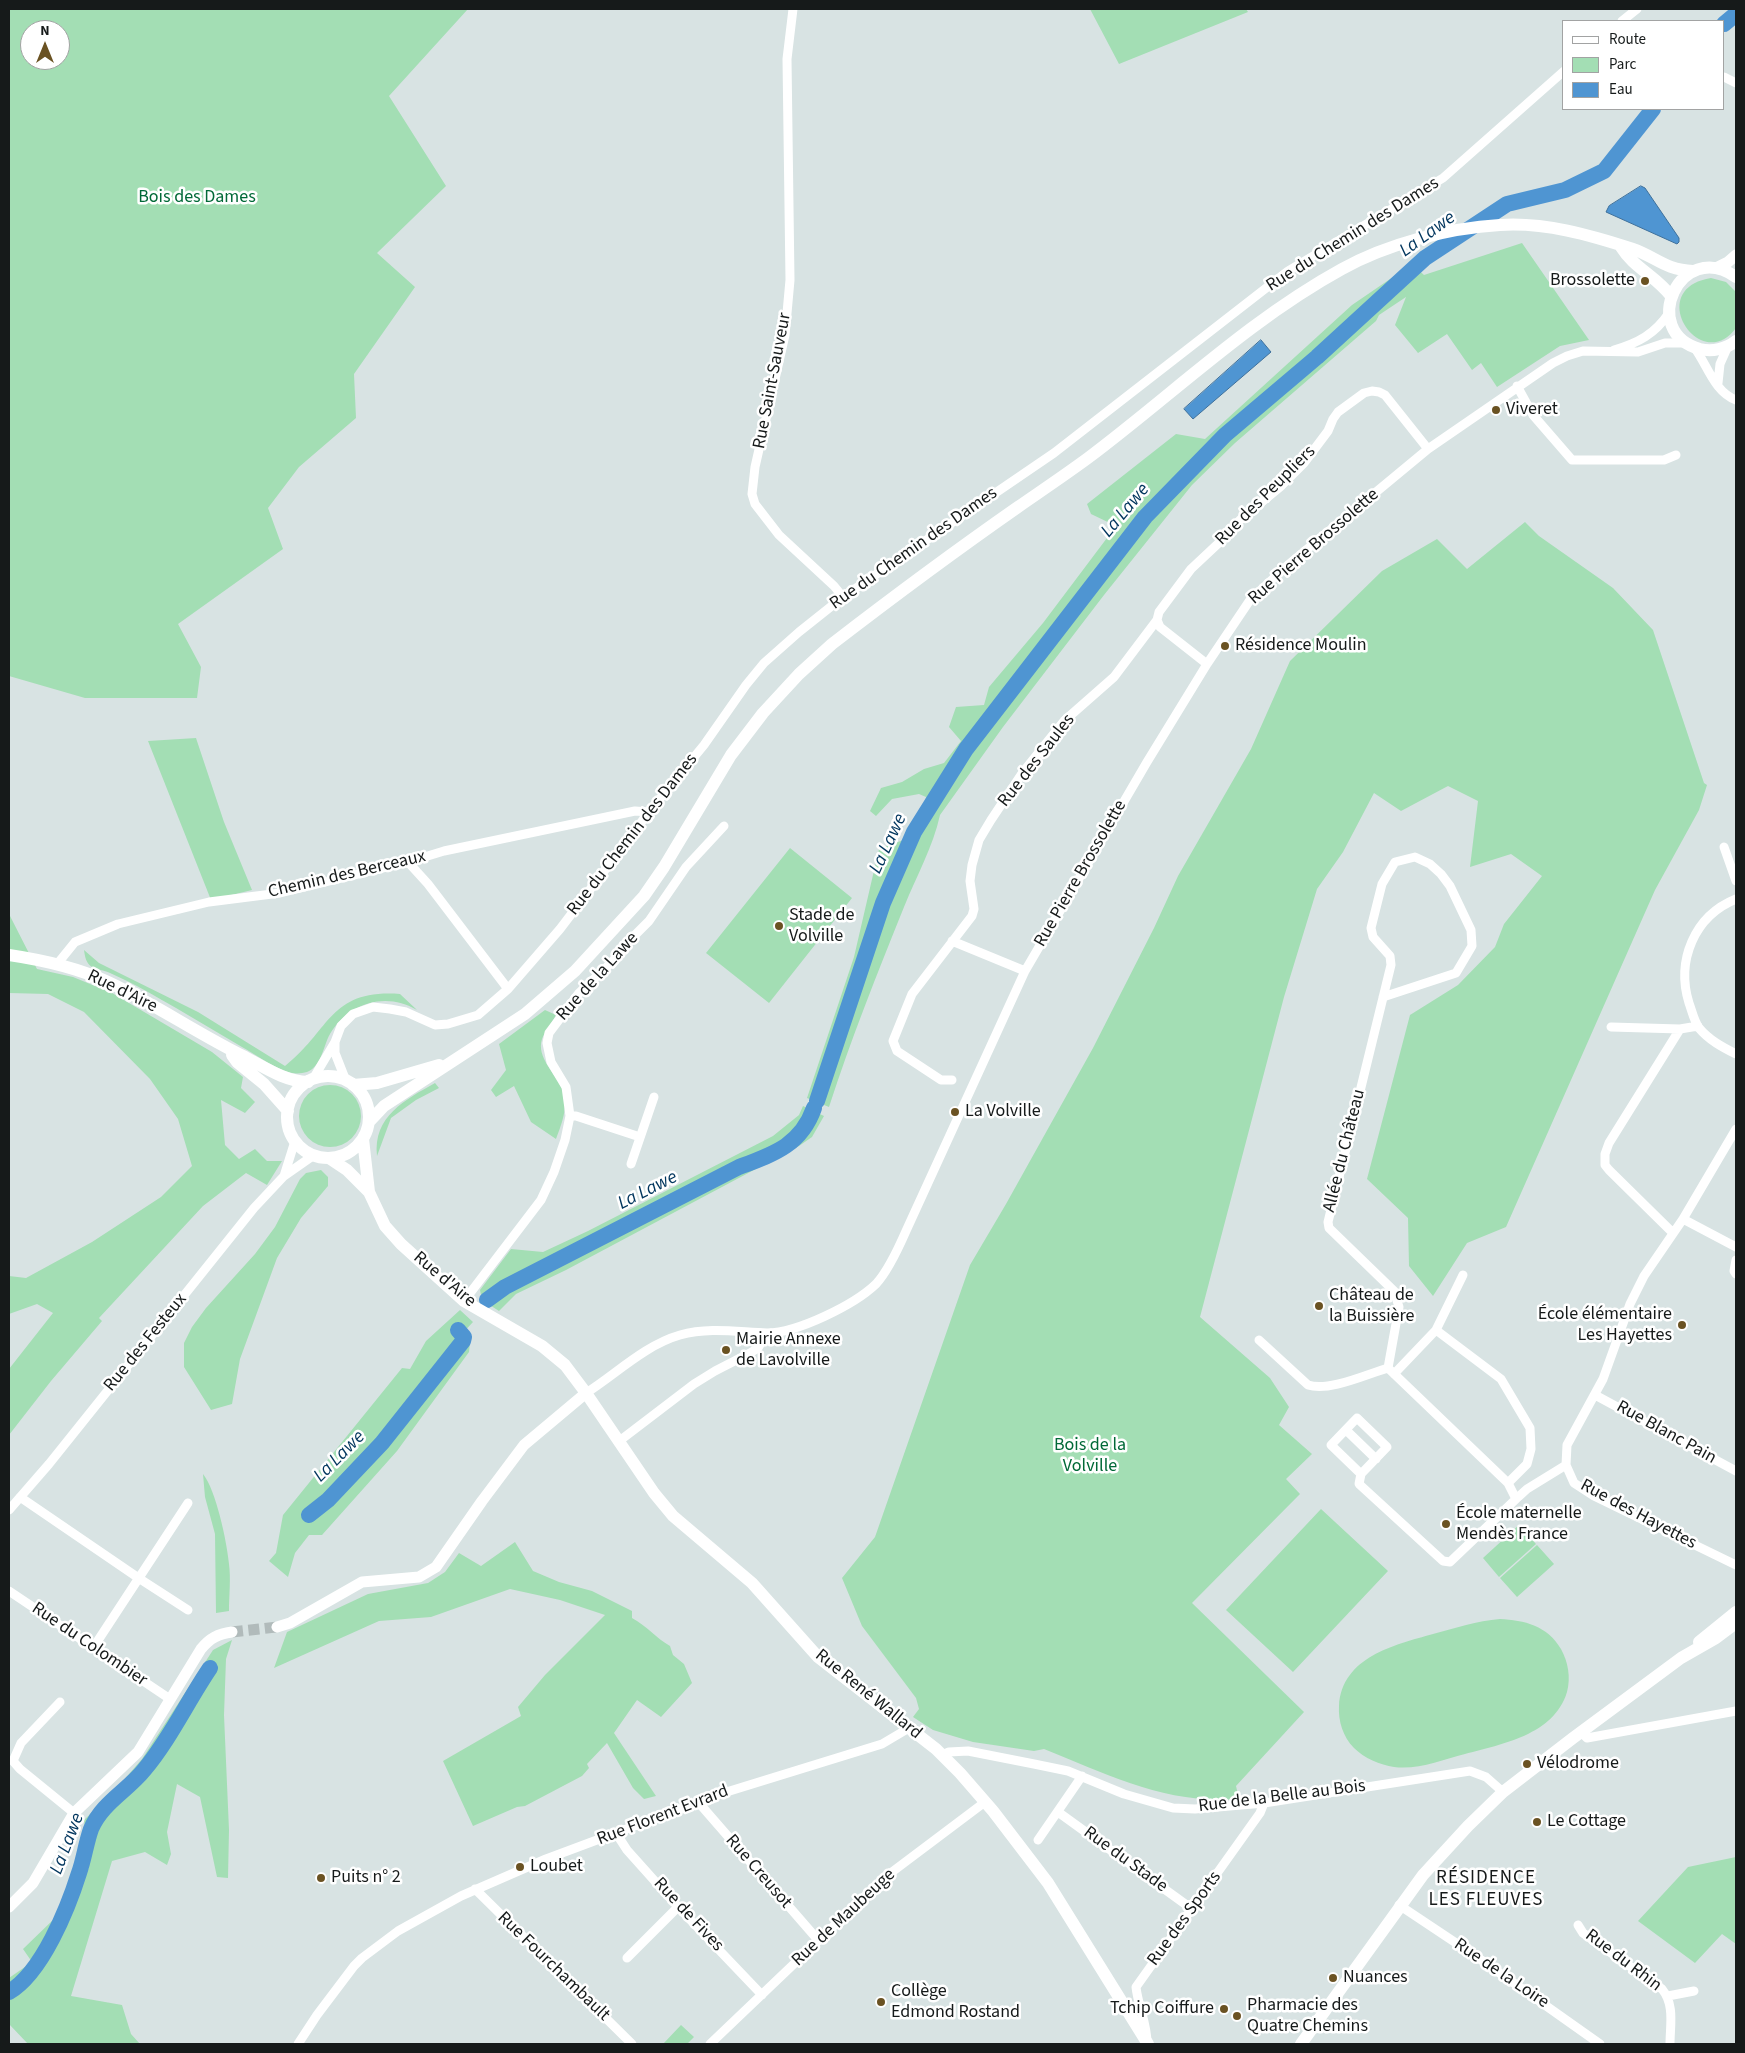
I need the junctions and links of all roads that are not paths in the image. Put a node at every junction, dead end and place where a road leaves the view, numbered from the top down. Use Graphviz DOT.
graph roads {
  1 [pos="793,9"];
  2 [pos="1637,9"];
  3 [pos="1628,20"];
  4 [pos="1562,74"];
  5 [pos="1621,247"];
  6 [pos="1736,255"];
  7 [pos="1716,268"];
  8 [pos="1693,272"];
  9 [pos="1736,277"];
  10 [pos="1671,296"];
  11 [pos="1669,313"];
  12 [pos="1734,343"];
  13 [pos="1690,345"];
  14 [pos="1612,351"];
  15 [pos="1718,383"];
  16 [pos="1517,386"];
  17 [pos="1736,400"];
  18 [pos="1428,449"];
  19 [pos="1676,456"];
  20 [pos="843,597"];
  21 [pos="1157,620"];
  22 [pos="1207,664"];
  23 [pos="649,812"];
  24 [pos="724,826"];
  25 [pos="1724,847"];
  26 [pos="408,862"];
  27 [pos="1736,881"];
  28 [pos="1736,900"];
  29 [pos="952,941"];
  30 [pos="9,955"];
  31 [pos="58,963"];
  32 [pos="1024,971"];
  33 [pos="508,989"];
  34 [pos="1383,997"];
  35 [pos="1698,1026"];
  36 [pos="1611,1027"];
  37 [pos="1680,1029"];
  38 [pos="335,1042"];
  39 [pos="227,1049"];
  40 [pos="1736,1054"];
  41 [pos="453,1061"];
  42 [pos="311,1080"];
  43 [pos="952,1080"];
  44 [pos="350,1083"];
  45 [pos="654,1097"];
  46 [pos="288,1110"];
  47 [pos="570,1116"];
  48 [pos="369,1122"];
  49 [pos="1736,1129"];
  50 [pos="640,1137"];
  51 [pos="363,1139"];
  52 [pos="295,1141"];
  53 [pos="314,1155"];
  54 [pos="329,1158"];
  55 [pos="631,1164"];
  56 [pos="284,1176"];
  57 [pos="369,1192"];
  58 [pos="1683,1219"];
  59 [pos="1674,1233"];
  60 [pos="1736,1247"];
  61 [pos="1736,1260"];
  62 [pos="1736,1274"];
  63 [pos="1463,1275"];
  64 [pos="464,1301"];
  65 [pos="1436,1330"];
  66 [pos="767,1333"];
  67 [pos="1259,1340"];
  68 [pos="565,1365"];
  69 [pos="1391,1371"];
  70 [pos="586,1393"];
  71 [pos="1595,1395"];
  72 [pos="1346,1430"];
  73 [pos="618,1442"];
  74 [pos="1376,1459"];
  75 [pos="1566,1465"];
  76 [pos="1736,1471"];
  77 [pos="1361,1474"];
  78 [pos="1508,1483"];
  79 [pos="20,1497"];
  80 [pos="1516,1499"];
  81 [pos="188,1503"];
  82 [pos="9,1510"];
  83 [pos="1736,1565"];
  84 [pos="140,1579"];
  85 [pos="9,1591"];
  86 [pos="188,1610"];
  87 [pos="1736,1612"];
  88 [pos="1736,1624"];
  89 [pos="277,1626"];
  90 [pos="232,1632"];
  91 [pos="93,1648"];
  92 [pos="1683,1657"];
  93 [pos="170,1700"];
  94 [pos="60,1702"];
  95 [pos="1736,1711"];
  96 [pos="909,1728"];
  97 [pos="1581,1732"];
  98 [pos="942,1755"];
  99 [pos="1082,1776"];
  100 [pos="1503,1792"];
  101 [pos="985,1802"];
  102 [pos="699,1803"];
  103 [pos="1264,1803"];
  104 [pos="1058,1812"];
  105 [pos="74,1813"];
  106 [pos="616,1834"];
  107 [pos="1038,1840"];
  108 [pos="475,1889"];
  109 [pos="1399,1905"];
  110 [pos="9,1907"];
  111 [pos="678,1907"];
  112 [pos="1192,1909"];
  113 [pos="1578,1925"];
  114 [pos="818,1940"];
  115 [pos="627,1958"];
  116 [pos="1694,1991"];
  117 [pos="762,1995"];
  118 [pos="1668,1996"];
  119 [pos="298,2044"];
  120 [pos="632,2044"];
  121 [pos="710,2044"];
  122 [pos="1148,2044"];
  123 [pos="1301,2044"];
  124 [pos="1600,2044"];
  125 [pos="1670,2044"];
  1 -- 20 [label="street, Rue Saint-Sauveur"];
  2 -- 3 [label="street"];
  4 -- 20 [label="street, Rue du Chemin des Dames"];
  5 -- 8 [label="main road"];
  5 -- 10 [label="main road"];
  5 -- 41 [label="main road"];
  6 -- 7 [label="street"];
  7 -- 8 [label="main road"];
  7 -- 9 [label="main road"];
  8 -- 10 [label="main road"];
  10 -- 11 [label="main road"];
  11 -- 13 [label="main road"];
  11 -- 14 [label="street, Rue Pierre Brossolette"];
  12 -- 13 [label="main road"];
  12 -- 15 [label="street"];
  13 -- 14 [label="street, Rue Pierre Brossolette"];
  13 -- 15 [label="street"];
  14 -- 16 [label="street, Rue Pierre Brossolette"];
  15 -- 17 [label="street"];
  16 -- 18 [label="street, Rue Pierre Brossolette"];
  16 -- 19 [label="street"];
  18 -- 21 [label="street, Rue des Peupliers"];
  18 -- 22 [label="street, Rue Pierre Brossolette"];
  20 -- 23 [label="street, Rue du Chemin des Dames"];
  21 -- 22 [label="street"];
  21 -- 29 [label="street, Rue des Saules"];
  22 -- 32 [label="street, Rue Pierre Brossolette"];
  23 -- 26 [label="street, Chemin des Berceaux"];
  23 -- 33 [label="street, Rue du Chemin des Dames"];
  24 -- 47 [label="street, Rue de la Lawe"];
  25 -- 27 [label="street"];
  26 -- 31 [label="street, Chemin des Berceaux"];
  26 -- 33 [label="street"];
  28 -- 35 [label="street"];
  29 -- 32 [label="street"];
  29 -- 43 [label="street"];
  30 -- 31 [label="main road, Rue d'Aire"];
  31 -- 39 [label="main road, Rue d'Aire"];
  32 -- 66 [label="street, Rue Pierre Brossolette"];
  33 -- 38 [label="street, Rue du Chemin des Dames"];
  34 -- 34 [label="street, Allée du Château"];
  34 -- 69 [label="street, Allée du Château"];
  35 -- 37 [label="street"];
  35 -- 40 [label="street"];
  36 -- 37 [label="street"];
  37 -- 59 [label="street"];
  38 -- 42 [label="street, Rue du Chemin des Dames"];
  38 -- 44 [label="street"];
  39 -- 42 [label="main road, Rue d'Aire"];
  39 -- 46 [label="main road, Rue d'Aire"];
  41 -- 44 [label="main road"];
  41 -- 48 [label="main road"];
  42 -- 44 [label="main road"];
  42 -- 46 [label="main road"];
  44 -- 48 [label="main road"];
  45 -- 50 [label="street"];
  46 -- 52 [label="main road"];
  47 -- 50 [label="street"];
  47 -- 64 [label="street, Rue de la Lawe"];
  48 -- 51 [label="main road"];
  49 -- 58 [label="street, Rue des Hayettes"];
  50 -- 55 [label="street"];
  51 -- 54 [label="main road"];
  51 -- 57 [label="main road, Rue d'Aire"];
  52 -- 53 [label="main road"];
  52 -- 56 [label="street, Rue des Festeux"];
  53 -- 54 [label="main road"];
  53 -- 56 [label="street, Rue des Festeux"];
  54 -- 57 [label="main road, Rue d'Aire"];
  56 -- 79 [label="street, Rue des Festeux"];
  57 -- 64 [label="main road, Rue d'Aire"];
  58 -- 59 [label="street, Rue des Hayettes"];
  58 -- 60 [label="street"];
  59 -- 71 [label="street, Rue des Hayettes"];
  61 -- 62 [label="street"];
  63 -- 65 [label="street"];
  64 -- 68 [label="main road, Rue d'Aire"];
  65 -- 69 [label="street"];
  65 -- 78 [label="street"];
  66 -- 70 [label="street, Rue Pierre Brossolette"];
  66 -- 73 [label="street"];
  67 -- 69 [label="street"];
  68 -- 70 [label="main road, Rue René Wallard"];
  69 -- 78 [label="street"];
  70 -- 73 [label="main road, Rue René Wallard"];
  70 -- 89 [label="street"];
  71 -- 75 [label="street, Rue des Hayettes"];
  71 -- 76 [label="street, Rue Blanc Pain"];
  72 -- 74 [label="street"];
  72 -- 74 [label="street"];
  72 -- 77 [label="street"];
  73 -- 96 [label="main road, Rue René Wallard"];
  74 -- 77 [label="street"];
  75 -- 80 [label="street"];
  75 -- 83 [label="street, Rue des Hayettes"];
  77 -- 80 [label="street"];
  78 -- 80 [label="street"];
  79 -- 82 [label="street, Rue des Festeux"];
  79 -- 84 [label="street"];
  81 -- 84 [label="street"];
  84 -- 86 [label="street"];
  84 -- 91 [label="street"];
  85 -- 91 [label="street, Rue du Colombier"];
  87 -- 92 [label="main road"];
  88 -- 92 [label="main road"];
  90 -- 93 [label="street"];
  91 -- 93 [label="street, Rue du Colombier"];
  92 -- 97 [label="main road"];
  93 -- 105 [label="street"];
  94 -- 105 [label="street"];
  95 -- 97 [label="street"];
  96 -- 98 [label="main road, Rue René Wallard"];
  96 -- 102 [label="street, Rue Florent Evrard"];
  97 -- 100 [label="main road"];
  98 -- 99 [label="street, Rue de la Belle au Bois"];
  98 -- 101 [label="main road, Rue René Wallard"];
  99 -- 103 [label="street, Rue de la Belle au Bois"];
  99 -- 104 [label="street"];
  100 -- 103 [label="street, Rue de la Belle au Bois"];
  100 -- 109 [label="main road"];
  101 -- 114 [label="street, Rue de Maubeuge"];
  101 -- 122 [label="main road, Rue René Wallard"];
  102 -- 106 [label="street, Rue Florent Evrard"];
  102 -- 114 [label="street, Rue Creusot"];
  103 -- 112 [label="street, Rue des Sports"];
  104 -- 107 [label="street"];
  104 -- 112 [label="street, Rue du Stade"];
  105 -- 110 [label="street"];
  106 -- 108 [label="street, Rue Florent Evrard"];
  106 -- 111 [label="street, Rue de Fives"];
  108 -- 119 [label="street, Rue Florent Evrard"];
  108 -- 120 [label="street, Rue Fourchambault"];
  109 -- 123 [label="main road"];
  109 -- 124 [label="street, Rue de la Loire"];
  111 -- 115 [label="street"];
  111 -- 117 [label="street, Rue de Fives"];
  112 -- 122 [label="street, Rue des Sports"];
  113 -- 118 [label="street, Rue du Rhin"];
  114 -- 117 [label="street, Rue de Maubeuge"];
  116 -- 118 [label="street, Rue du Rhin"];
  117 -- 121 [label="street, Rue de Maubeuge"];
  118 -- 125 [label="street, Rue du Rhin"];
}
